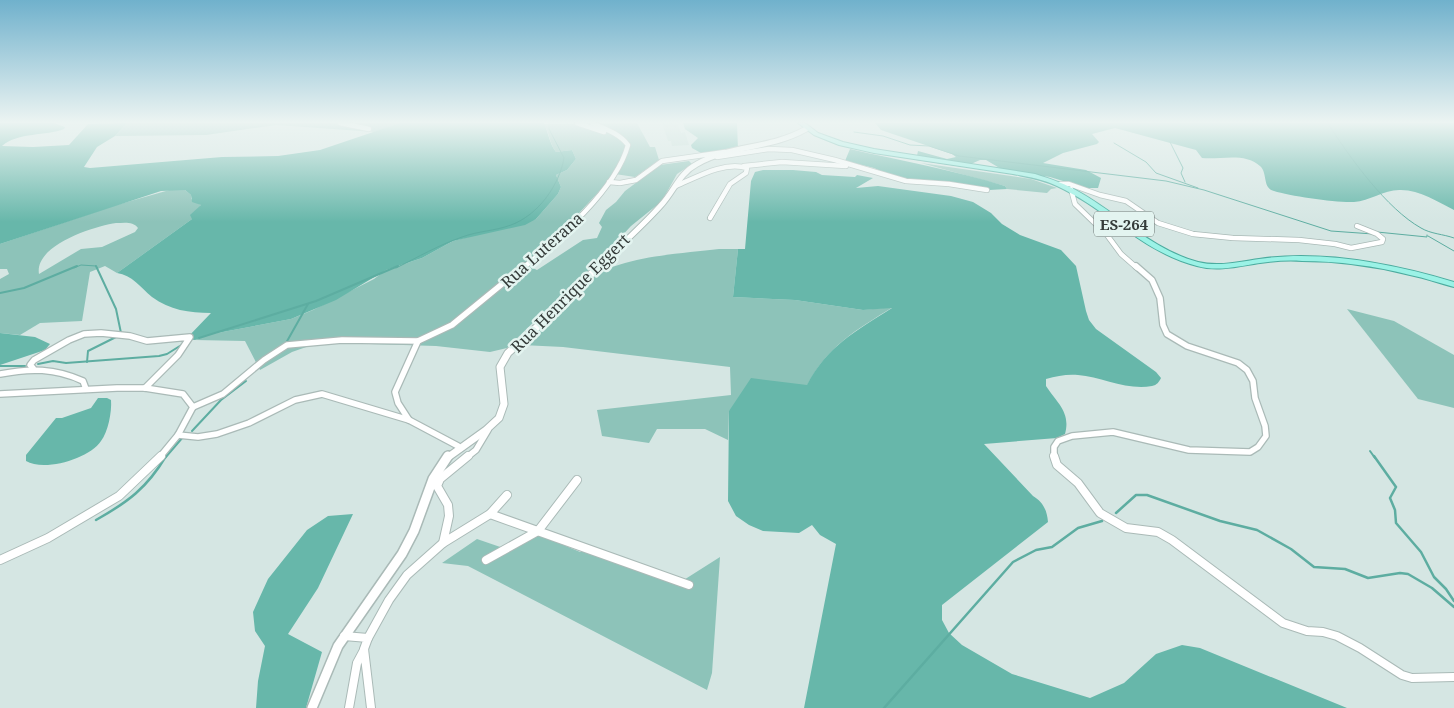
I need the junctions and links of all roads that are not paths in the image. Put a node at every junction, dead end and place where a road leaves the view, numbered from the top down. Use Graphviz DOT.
graph roads {
  1 [pos="625,156"];
  2 [pos="700,156"];
  3 [pos="720,156"];
  4 [pos="723,156"];
  5 [pos="819,156"];
  6 [pos="906,156"];
  7 [pos="717,157"];
  8 [pos="744,166"];
  9 [pos="856,166"];
  10 [pos="609,182"];
  11 [pos="1060,184"];
  12 [pos="676,186"];
  13 [pos="1071,189"];
  14 [pos="987,190"];
  15 [pos="710,218"];
  16 [pos="1357,226"];
  17 [pos="1454,285"];
  18 [pos="418,341"];
  19 [pos="32,368"];
  20 [pos="0,374"];
  21 [pos="145,388"];
  22 [pos="86,389"];
  23 [pos="0,394"];
  24 [pos="193,407"];
  25 [pos="409,420"];
  26 [pos="489,428"];
  27 [pos="178,435"];
  28 [pos="458,446"];
  29 [pos="576,480"];
  30 [pos="507,495"];
  31 [pos="490,514"];
  32 [pos="538,531"];
  33 [pos="443,543"];
  34 [pos="0,560"];
  35 [pos="486,560"];
  36 [pos="689,585"];
  37 [pos="344,636"];
  38 [pos="368,638"];
  39 [pos="364,649"];
  40 [pos="1454,677"];
  41 [pos="312,708"];
  42 [pos="349,708"];
  43 [pos="371,708"];
  1 -- 10 [label="street, Rua Luterana"];
  2 -- 10 [label="street"];
  3 -- 7 [label="street, Rua Henrique Eggert"];
  4 -- 7 [label="street"];
  5 -- 9 [label="street"];
  6 -- 11 [label="main road, ES-264"];
  7 -- 12 [label="street, Rua Henrique Eggert"];
  8 -- 9 [label="street"];
  8 -- 12 [label="street"];
  8 -- 15 [label="street"];
  9 -- 14 [label="street"];
  10 -- 18 [label="street, Rua Luterana"];
  11 -- 13 [label="main road, ES-264"];
  11 -- 16 [label="street"];
  12 -- 26 [label="street, Rua Henrique Eggert"];
  13 -- 17 [label="main road, ES-264"];
  13 -- 40 [label="street"];
  18 -- 24 [label="street"];
  18 -- 25 [label="street"];
  19 -- 20 [label="street"];
  19 -- 21 [label="street"];
  19 -- 22 [label="street"];
  21 -- 22 [label="street"];
  21 -- 24 [label="street"];
  22 -- 23 [label="street"];
  24 -- 27 [label="street"];
  25 -- 27 [label="street"];
  25 -- 28 [label="street"];
  26 -- 28 [label="street, Rua Henrique Eggert"];
  26 -- 33 [label="street"];
  27 -- 34 [label="street"];
  28 -- 37 [label="street, Rua Henrique Eggert"];
  29 -- 32 [label="street"];
  30 -- 31 [label="street"];
  31 -- 32 [label="street"];
  31 -- 33 [label="street"];
  32 -- 35 [label="street"];
  32 -- 36 [label="street"];
  33 -- 38 [label="street"];
  37 -- 38 [label="street"];
  37 -- 41 [label="street, Rua Henrique Eggert"];
  38 -- 39 [label="street"];
  39 -- 42 [label="street"];
  39 -- 43 [label="street"];
}
